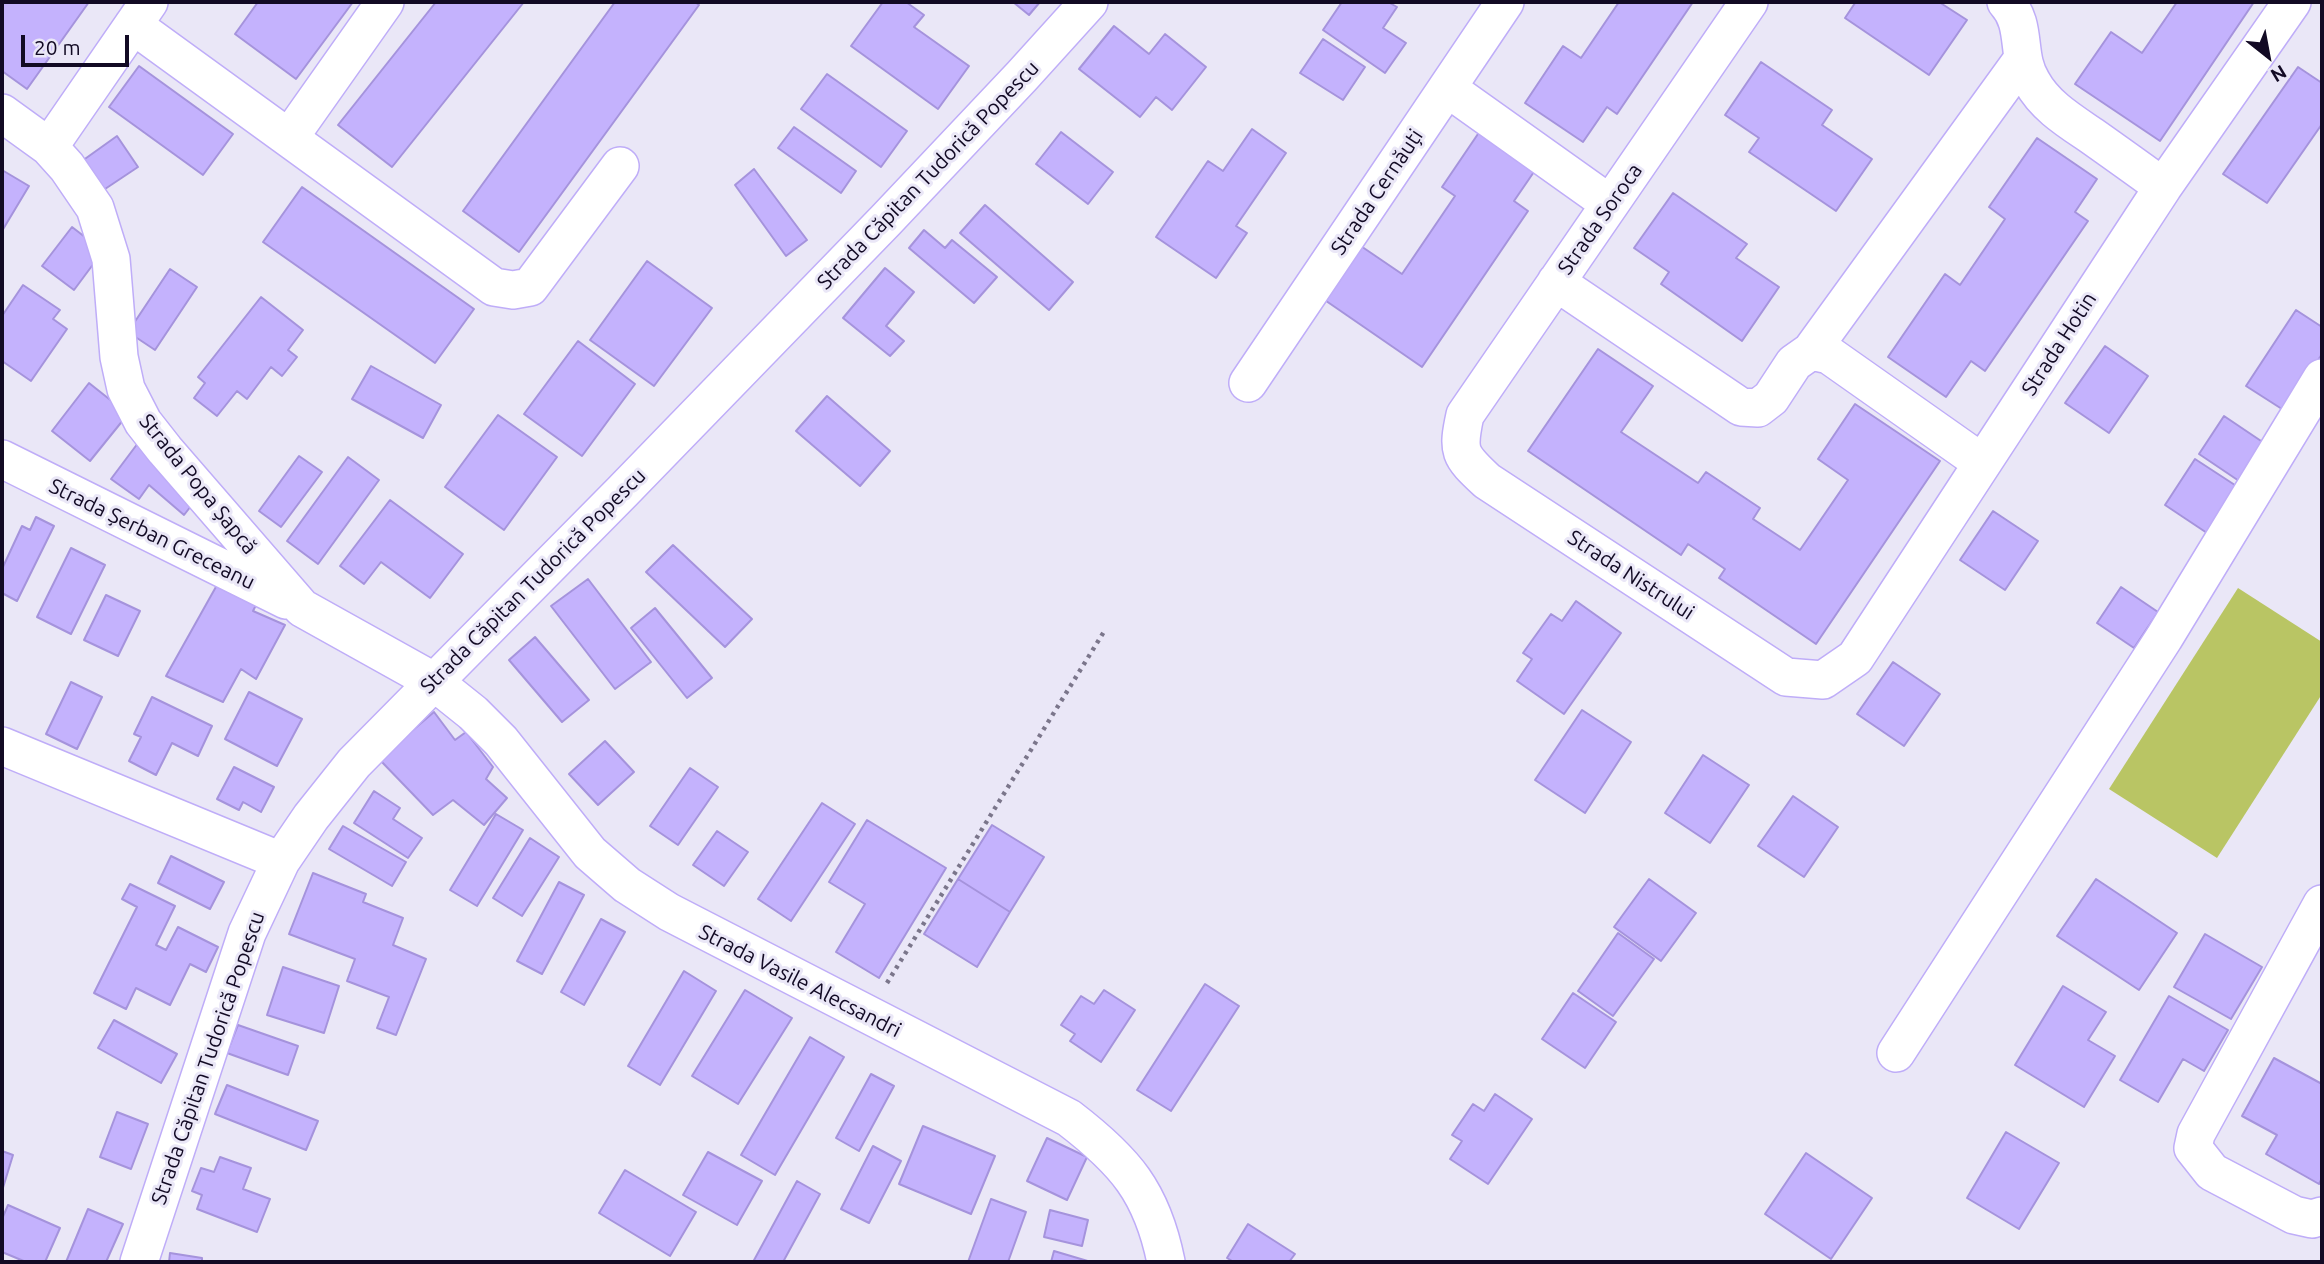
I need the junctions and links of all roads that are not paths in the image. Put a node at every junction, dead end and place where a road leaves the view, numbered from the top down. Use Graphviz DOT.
graph roads {
  1 [pos="385,2"];
  2 [pos="1088,2"];
  3 [pos="1505,2"];
  4 [pos="1749,2"];
  5 [pos="2006,2"];
  6 [pos="2292,2"];
  7 [pos="141,13"];
  8 [pos="2022,60"];
  9 [pos="1447,88"];
  10 [pos="2,113"];
  11 [pos="289,138"];
  12 [pos="49,147"];
  13 [pos="620,166"];
  14 [pos="2163,187"];
  15 [pos="1610,204"];
  16 [pos="1556,282"];
  17 [pos="1811,351"];
  18 [pos="2322,378"];
  19 [pos="1248,383"];
  20 [pos="1460,441"];
  21 [pos="2,459"];
  22 [pos="1982,462"];
  23 [pos="302,608"];
  24 [pos="1823,680"];
  25 [pos="433,681"];
  26 [pos="2,746"];
  27 [pos="281,862"];
  28 [pos="2322,904"];
  29 [pos="1896,1053"];
  30 [pos="2322,1216"];
  31 [pos="139,1262"];
  32 [pos="1166,1262"];
  1 -- 11 [label="street"];
  2 -- 25 [label="street, Strada Căpitan Tudorică Popescu"];
  3 -- 9 [label="street, Strada Cernăuți"];
  4 -- 15 [label="street, Strada Soroca"];
  5 -- 8 [label="street"];
  6 -- 14 [label="street, Strada Hotin"];
  7 -- 11 [label="street"];
  7 -- 12 [label="street"];
  8 -- 14 [label="street"];
  8 -- 17 [label="street"];
  9 -- 15 [label="street"];
  9 -- 19 [label="street, Strada Cernăuți"];
  10 -- 12 [label="street, Strada Popa Șapcă"];
  11 -- 13 [label="street"];
  12 -- 23 [label="street, Strada Popa Șapcă"];
  14 -- 22 [label="street, Strada Hotin"];
  15 -- 16 [label="street, Strada Soroca"];
  16 -- 17 [label="street"];
  16 -- 20 [label="street, Strada Soroca"];
  17 -- 22 [label="street"];
  18 -- 29 [label="street"];
  20 -- 24 [label="street, Strada Nistrului"];
  21 -- 23 [label="street, Strada Șerban Greceanu"];
  22 -- 24 [label="street, Strada Hotin"];
  23 -- 25 [label="street, Strada Popa Șapcă"];
  25 -- 27 [label="street, Strada Căpitan Tudorică Popescu"];
  25 -- 32 [label="street, Strada Vasile Alecsandri"];
  26 -- 27 [label="street"];
  27 -- 31 [label="street, Strada Căpitan Tudorică Popescu"];
  28 -- 30 [label="street"];
}
